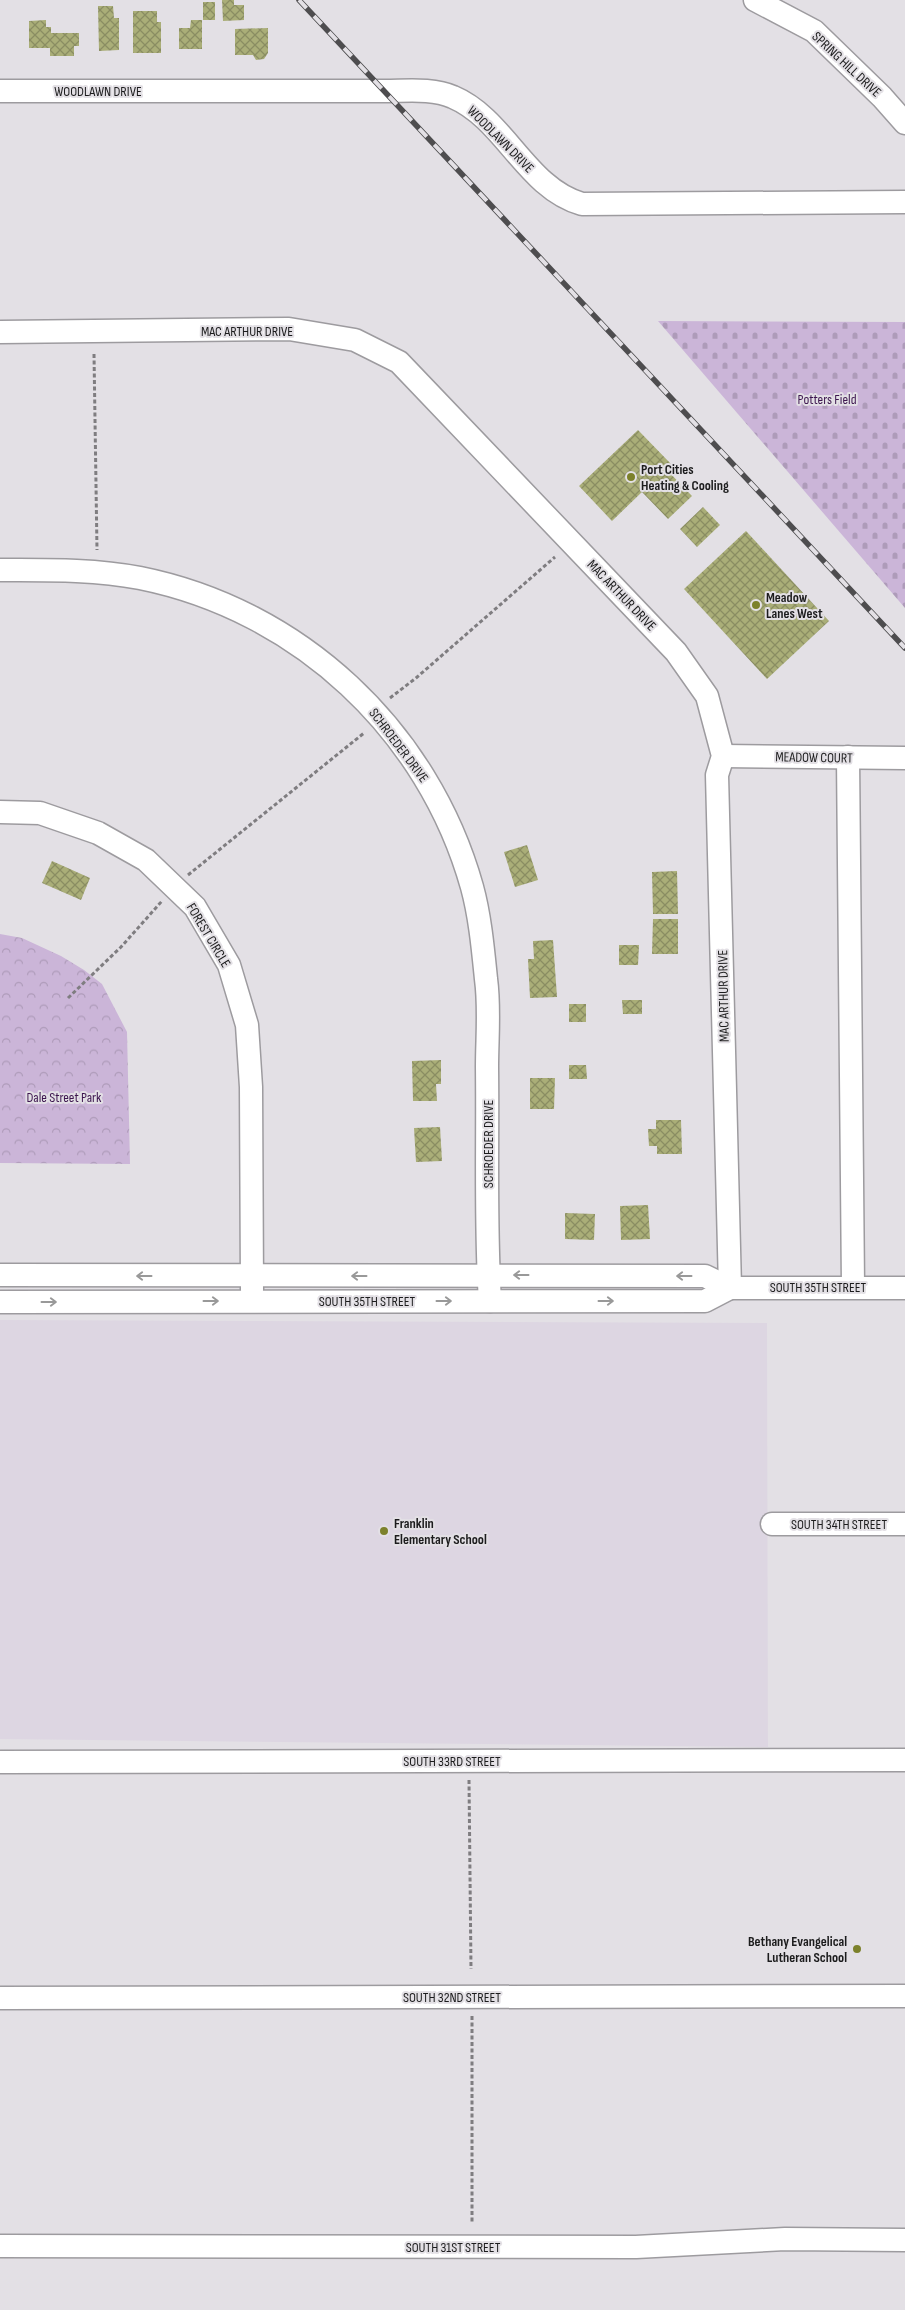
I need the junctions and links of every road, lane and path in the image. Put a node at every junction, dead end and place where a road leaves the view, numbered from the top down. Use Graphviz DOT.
graph roads {
  1 [pos="755,0"];
  2 [pos="0,91"];
  3 [pos="905,123"];
  4 [pos="905,202"];
  5 [pos="0,332"];
  6 [pos="94,354"];
  7 [pos="97,550"];
  8 [pos="555,557"];
  9 [pos="0,570"];
  10 [pos="390,698"];
  11 [pos="364,733"];
  12 [pos="723,756"];
  13 [pos="848,758"];
  14 [pos="905,758"];
  15 [pos="0,812"];
  16 [pos="175,886"];
  17 [pos="68,998"];
  18 [pos="0,1275"];
  19 [pos="488,1275"];
  20 [pos="252,1276"];
  21 [pos="853,1286"];
  22 [pos="730,1288"];
  23 [pos="905,1288"];
  24 [pos="252,1301"];
  25 [pos="490,1301"];
  26 [pos="0,1302"];
  27 [pos="772,1524"];
  28 [pos="905,1524"];
  29 [pos="905,1760"];
  30 [pos="0,1762"];
  31 [pos="469,1780"];
  32 [pos="471,1969"];
  33 [pos="905,1996"];
  34 [pos="0,1998"];
  35 [pos="472,2013"];
  36 [pos="472,2224"];
  37 [pos="905,2240"];
  38 [pos="0,2246"];
  1 -- 3 [label="street, SPRING HILL DRIVE"];
  2 -- 4 [label="street, WOODLAWN DRIVE"];
  5 -- 12 [label="street, MAC ARTHUR DRIVE"];
  6 -- 7 [label="path"];
  8 -- 10 [label="path"];
  9 -- 19 [label="street, SCHROEDER DRIVE"];
  11 -- 16 [label="path"];
  12 -- 13 [label="street, MEADOW COURT"];
  12 -- 22 [label="street, MAC ARTHUR DRIVE"];
  13 -- 14 [label="street, MEADOW COURT"];
  13 -- 21 [label="street"];
  15 -- 16 [label="street, FOREST CIRCLE"];
  16 -- 17 [label="path"];
  16 -- 20 [label="street, FOREST CIRCLE"];
  20 -- 18 [label="street, SOUTH 35TH STREET, one-way"];
  19 -- 20 [label="street, SOUTH 35TH STREET, one-way"];
  22 -- 19 [label="street, SOUTH 35TH STREET, one-way"];
  19 -- 25 [label="street, SCHROEDER DRIVE"];
  20 -- 24 [label="street, FOREST CIRCLE"];
  21 -- 22 [label="street, SOUTH 35TH STREET"];
  21 -- 23 [label="street, SOUTH 35TH STREET"];
  25 -- 22 [label="street, SOUTH 35TH STREET, one-way"];
  24 -- 25 [label="street, SOUTH 35TH STREET, one-way"];
  26 -- 24 [label="street, SOUTH 35TH STREET, one-way"];
  27 -- 28 [label="street, SOUTH 34TH STREET"];
  29 -- 30 [label="street, SOUTH 33RD STREET"];
  31 -- 32 [label="path"];
  33 -- 34 [label="street, SOUTH 32ND STREET"];
  35 -- 36 [label="path"];
  37 -- 38 [label="street, SOUTH 31ST STREET"];
}
